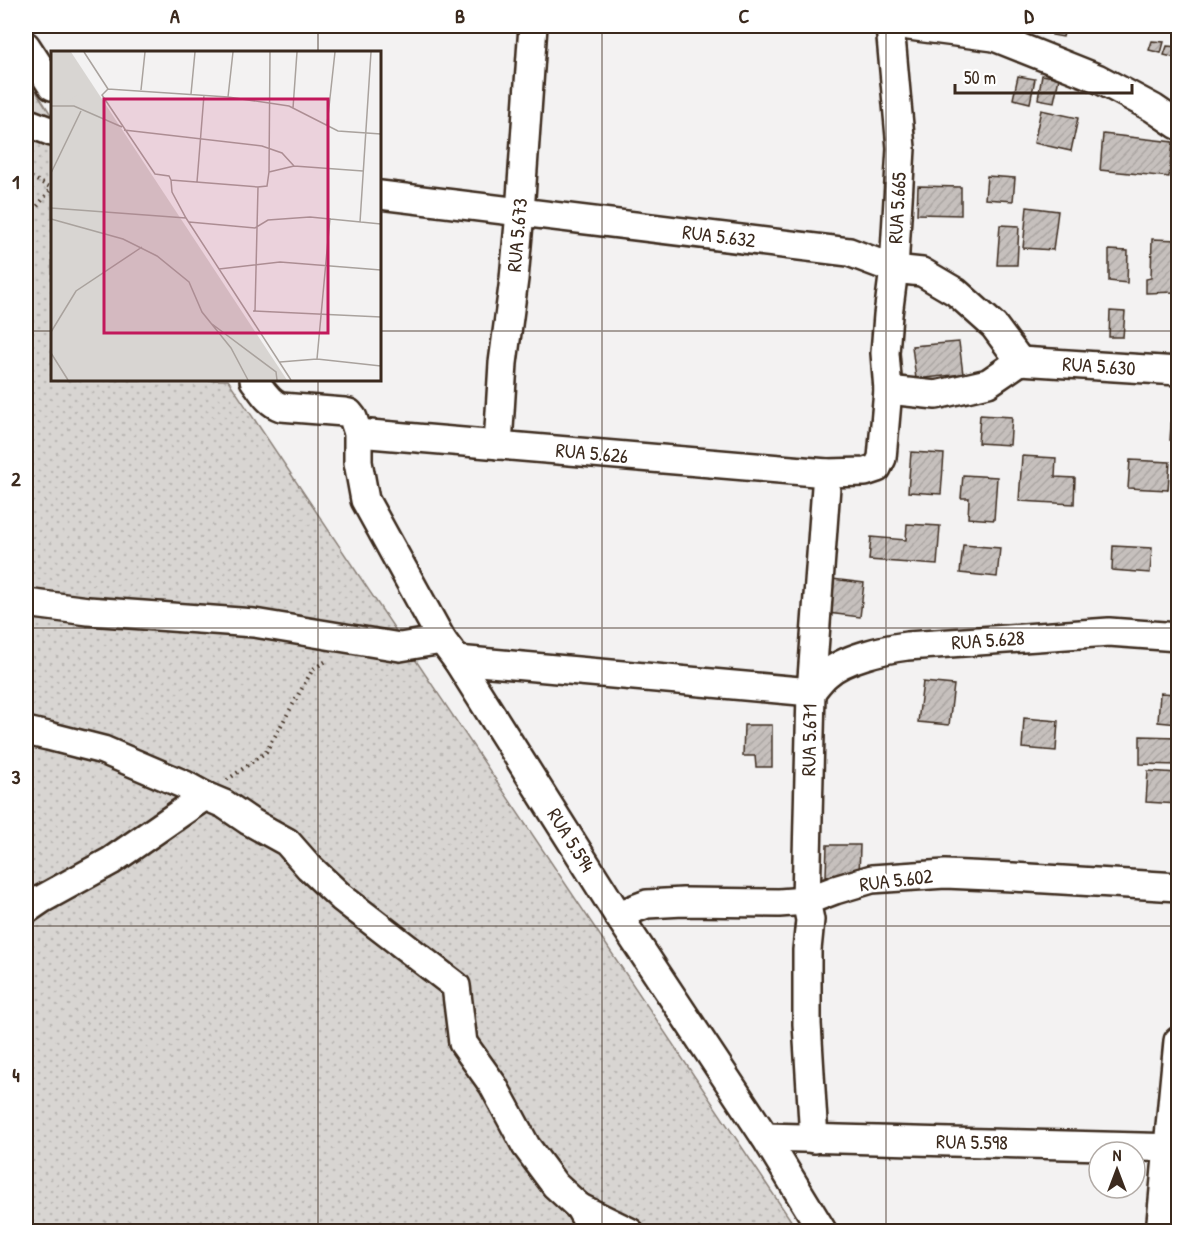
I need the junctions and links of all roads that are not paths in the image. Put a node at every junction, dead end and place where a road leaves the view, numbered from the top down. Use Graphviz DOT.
graph roads {
  1 [pos="533,26"];
  2 [pos="890,26"];
  3 [pos="909,26"];
  4 [pos="1017,35"];
  5 [pos="26,46"];
  6 [pos="51,84"];
  7 [pos="26,122"];
  8 [pos="1179,125"];
  9 [pos="51,132"];
  10 [pos="381,195"];
  11 [pos="520,212"];
  12 [pos="894,269"];
  13 [pos="1020,361"];
  14 [pos="1179,371"];
  15 [pos="255,381"];
  16 [pos="888,390"];
  17 [pos="358,433"];
  18 [pos="498,445"];
  19 [pos="827,473"];
  20 [pos="26,603"];
  21 [pos="1179,638"];
  22 [pos="449,650"];
  23 [pos="811,692"];
  24 [pos="26,731"];
  25 [pos="205,796"];
  26 [pos="1179,887"];
  27 [pos="806,901"];
  28 [pos="26,910"];
  29 [pos="618,915"];
  30 [pos="1179,1041"];
  31 [pos="765,1137"];
  32 [pos="814,1139"];
  33 [pos="1174,1148"];
  34 [pos="579,1208"];
  35 [pos="593,1232"];
  36 [pos="630,1232"];
  37 [pos="823,1232"];
  38 [pos="1160,1232"];
  1 -- 11 [label="street, RUA 5.673"];
  2 -- 12 [label="street, RUA 5.665"];
  3 -- 4 [label="street"];
  4 -- 8 [label="street"];
  5 -- 6 [label="street"];
  7 -- 9 [label="street"];
  10 -- 11 [label="street, RUA 5.632"];
  11 -- 12 [label="street, RUA 5.632"];
  11 -- 18 [label="street, RUA 5.673"];
  12 -- 13 [label="street, RUA 5.632"];
  12 -- 16 [label="street, RUA 5.665"];
  13 -- 14 [label="street, RUA 5.630"];
  13 -- 16 [label="street"];
  15 -- 17 [label="street"];
  16 -- 19 [label="street"];
  17 -- 18 [label="street, RUA 5.626"];
  17 -- 22 [label="street, RUA 5.594"];
  18 -- 19 [label="street, RUA 5.626"];
  19 -- 23 [label="street, RUA 5.671"];
  20 -- 22 [label="street"];
  21 -- 23 [label="street, RUA 5.628"];
  22 -- 23 [label="street"];
  22 -- 29 [label="street, RUA 5.594"];
  23 -- 27 [label="street, RUA 5.671"];
  24 -- 25 [label="street"];
  25 -- 28 [label="street"];
  25 -- 34 [label="street"];
  26 -- 27 [label="street, RUA 5.602"];
  27 -- 29 [label="street, RUA 5.602"];
  27 -- 32 [label="street, RUA 5.671"];
  29 -- 31 [label="street, RUA 5.594"];
  30 -- 33 [label="street"];
  31 -- 32 [label="street, RUA 5.598"];
  31 -- 37 [label="street, RUA 5.594"];
  32 -- 33 [label="street, RUA 5.598"];
  33 -- 38 [label="street"];
  34 -- 35 [label="street"];
  34 -- 36 [label="street"];
}
